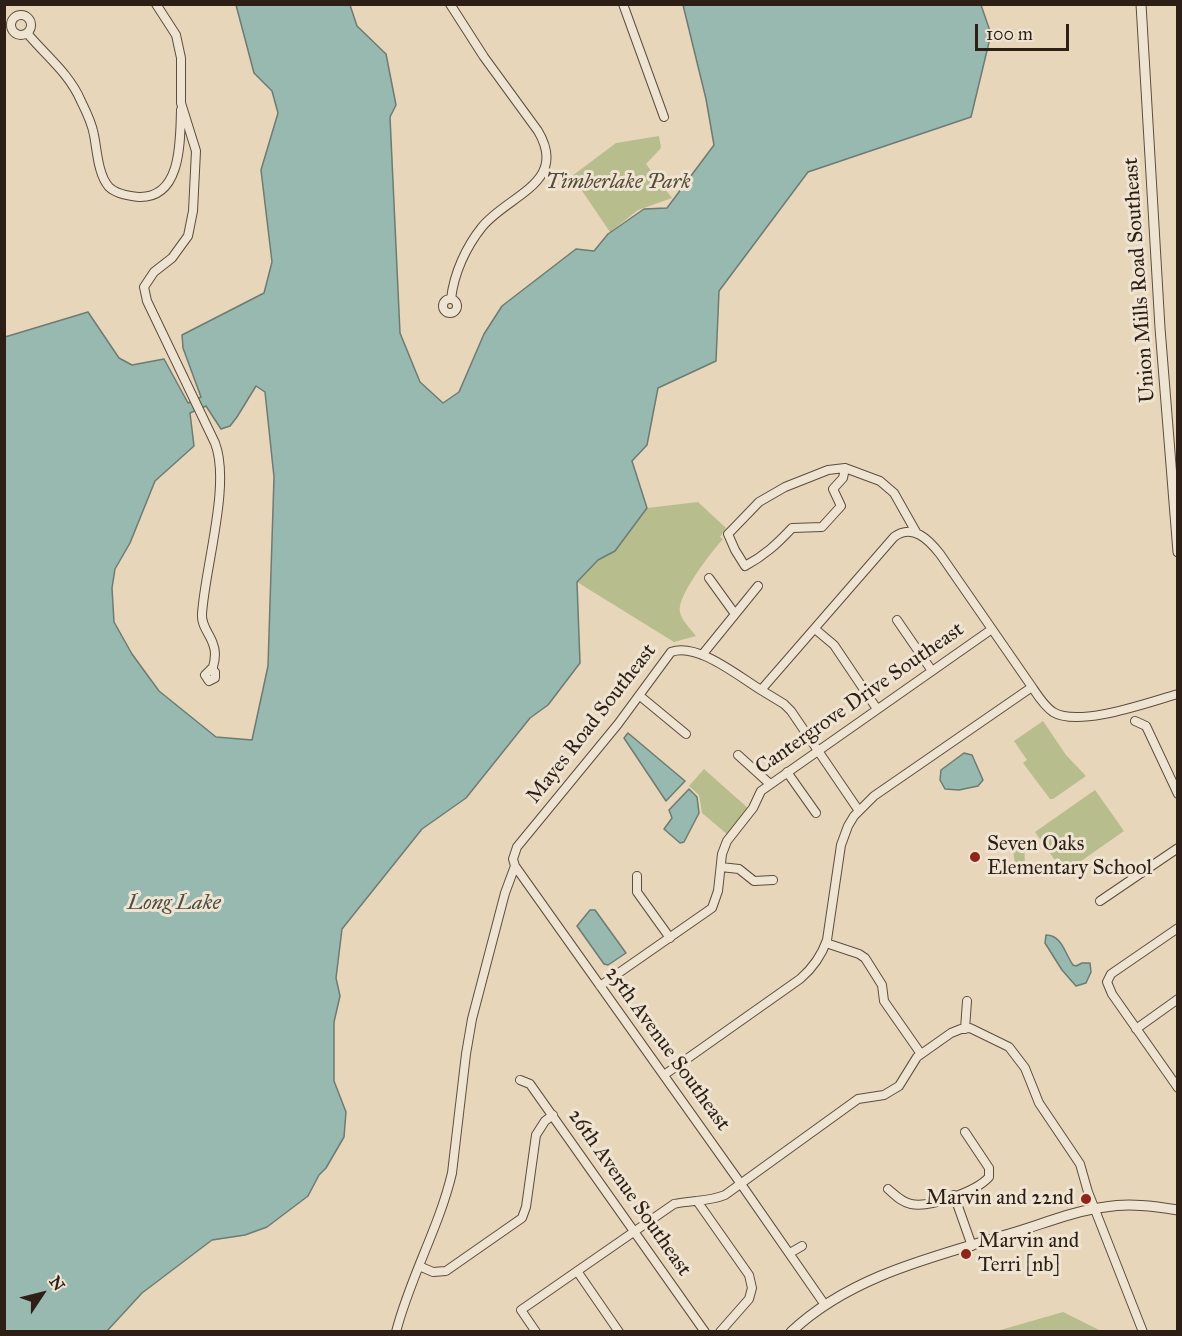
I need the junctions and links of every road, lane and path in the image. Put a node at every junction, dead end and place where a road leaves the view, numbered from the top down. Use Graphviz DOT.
graph roads {
  1 [pos="156,4"];
  2 [pos="450,4"];
  3 [pos="623,4"];
  4 [pos="1141,4"];
  5 [pos="27,33"];
  6 [pos="182,103"];
  7 [pos="664,117"];
  8 [pos="451,299"];
  9 [pos="845,468"];
  10 [pos="1175,473"];
  11 [pos="916,532"];
  12 [pos="1178,552"];
  13 [pos="709,578"];
  14 [pos="758,586"];
  15 [pos="735,614"];
  16 [pos="897,620"];
  17 [pos="815,629"];
  18 [pos="992,629"];
  19 [pos="702,655"];
  20 [pos="212,669"];
  21 [pos="932,671"];
  22 [pos="1032,687"];
  23 [pos="761,690"];
  24 [pos="1178,694"];
  25 [pos="640,696"];
  26 [pos="878,709"];
  27 [pos="1135,721"];
  28 [pos="686,734"];
  29 [pos="818,750"];
  30 [pos="738,755"];
  31 [pos="787,772"];
  32 [pos="770,784"];
  33 [pos="1178,794"];
  34 [pos="859,811"];
  35 [pos="816,813"];
  36 [pos="1178,848"];
  37 [pos="514,866"];
  38 [pos="721,867"];
  39 [pos="637,876"];
  40 [pos="773,880"];
  41 [pos="1100,901"];
  42 [pos="1178,928"];
  43 [pos="670,938"];
  44 [pos="826,943"];
  45 [pos="600,986"];
  46 [pos="1178,999"];
  47 [pos="967,1001"];
  48 [pos="965,1029"];
  49 [pos="1136,1029"];
  50 [pos="921,1054"];
  51 [pos="1174,1075"];
  52 [pos="664,1076"];
  53 [pos="520,1080"];
  54 [pos="1178,1088"];
  55 [pos="553,1115"];
  56 [pos="965,1132"];
  57 [pos="741,1184"];
  58 [pos="888,1189"];
  59 [pos="954,1195"];
  60 [pos="697,1201"];
  61 [pos="1095,1208"];
  62 [pos="1178,1210"];
  63 [pos="635,1232"];
  64 [pos="802,1246"];
  65 [pos="972,1246"];
  66 [pos="790,1253"];
  67 [pos="419,1266"];
  68 [pos="577,1271"];
  69 [pos="825,1305"];
  70 [pos="396,1332"];
  71 [pos="536,1332"];
  72 [pos="619,1332"];
  73 [pos="705,1332"];
  74 [pos="720,1332"];
  75 [pos="790,1332"];
  76 [pos="1143,1332"];
  1 -- 6 [label="street"];
  2 -- 8 [label="street"];
  3 -- 7 [label="street"];
  4 -- 10 [label="street, Union Mills Road Southeast"];
  5 -- 6 [label="street"];
  6 -- 20 [label="street"];
  9 -- 9 [label="street"];
  9 -- 11 [label="street"];
  10 -- 12 [label="street, Union Mills Road Southeast"];
  11 -- 17 [label="street"];
  11 -- 18 [label="street"];
  13 -- 15 [label="street"];
  14 -- 15 [label="street"];
  15 -- 19 [label="street"];
  16 -- 21 [label="street"];
  17 -- 23 [label="street"];
  17 -- 26 [label="street"];
  18 -- 21 [label="street, Cantergrove Drive Southeast"];
  18 -- 22 [label="street"];
  19 -- 23 [label="street, Mayes Road Southeast"];
  19 -- 25 [label="street, Mayes Road Southeast"];
  21 -- 26 [label="street, Cantergrove Drive Southeast"];
  22 -- 24 [label="street"];
  22 -- 34 [label="street"];
  23 -- 29 [label="street, Mayes Road Southeast"];
  25 -- 28 [label="street"];
  25 -- 37 [label="street, Mayes Road Southeast"];
  26 -- 29 [label="street, Cantergrove Drive Southeast"];
  27 -- 33 [label="street"];
  29 -- 31 [label="street, Cantergrove Drive Southeast"];
  29 -- 34 [label="street, Mayes Road Southeast"];
  30 -- 32 [label="street"];
  31 -- 32 [label="street, Cantergrove Drive Southeast"];
  31 -- 35 [label="street"];
  32 -- 38 [label="street, Cantergrove Drive Southeast"];
  34 -- 44 [label="street"];
  36 -- 41 [label="street"];
  37 -- 45 [label="street, 25th Avenue Southeast"];
  37 -- 67 [label="street, Mayes Road Southeast"];
  38 -- 40 [label="street"];
  38 -- 43 [label="street, Cantergrove Drive Southeast"];
  39 -- 43 [label="street"];
  42 -- 49 [label="street"];
  43 -- 45 [label="street, Cantergrove Drive Southeast"];
  44 -- 50 [label="street"];
  44 -- 52 [label="street"];
  45 -- 52 [label="street, 25th Avenue Southeast"];
  46 -- 49 [label="street"];
  47 -- 48 [label="street"];
  48 -- 50 [label="street"];
  48 -- 61 [label="street"];
  49 -- 51 [label="street"];
  50 -- 57 [label="street"];
  51 -- 54 [label="street"];
  52 -- 57 [label="street, 25th Avenue Southeast"];
  53 -- 55 [label="street, 26th Avenue Southeast"];
  55 -- 63 [label="street, 26th Avenue Southeast"];
  55 -- 67 [label="street"];
  56 -- 59 [label="street"];
  57 -- 60 [label="street"];
  57 -- 66 [label="street, 25th Avenue Southeast"];
  58 -- 59 [label="street"];
  59 -- 65 [label="street"];
  60 -- 63 [label="street"];
  60 -- 74 [label="street"];
  61 -- 62 [label="street"];
  61 -- 65 [label="street"];
  61 -- 76 [label="street"];
  63 -- 68 [label="street"];
  63 -- 73 [label="street, 26th Avenue Southeast"];
  64 -- 66 [label="street"];
  65 -- 69 [label="street"];
  66 -- 69 [label="street, 25th Avenue Southeast"];
  67 -- 70 [label="street, Mayes Road Southeast"];
  68 -- 71 [label="street"];
  68 -- 72 [label="street"];
  69 -- 75 [label="street"];
}
